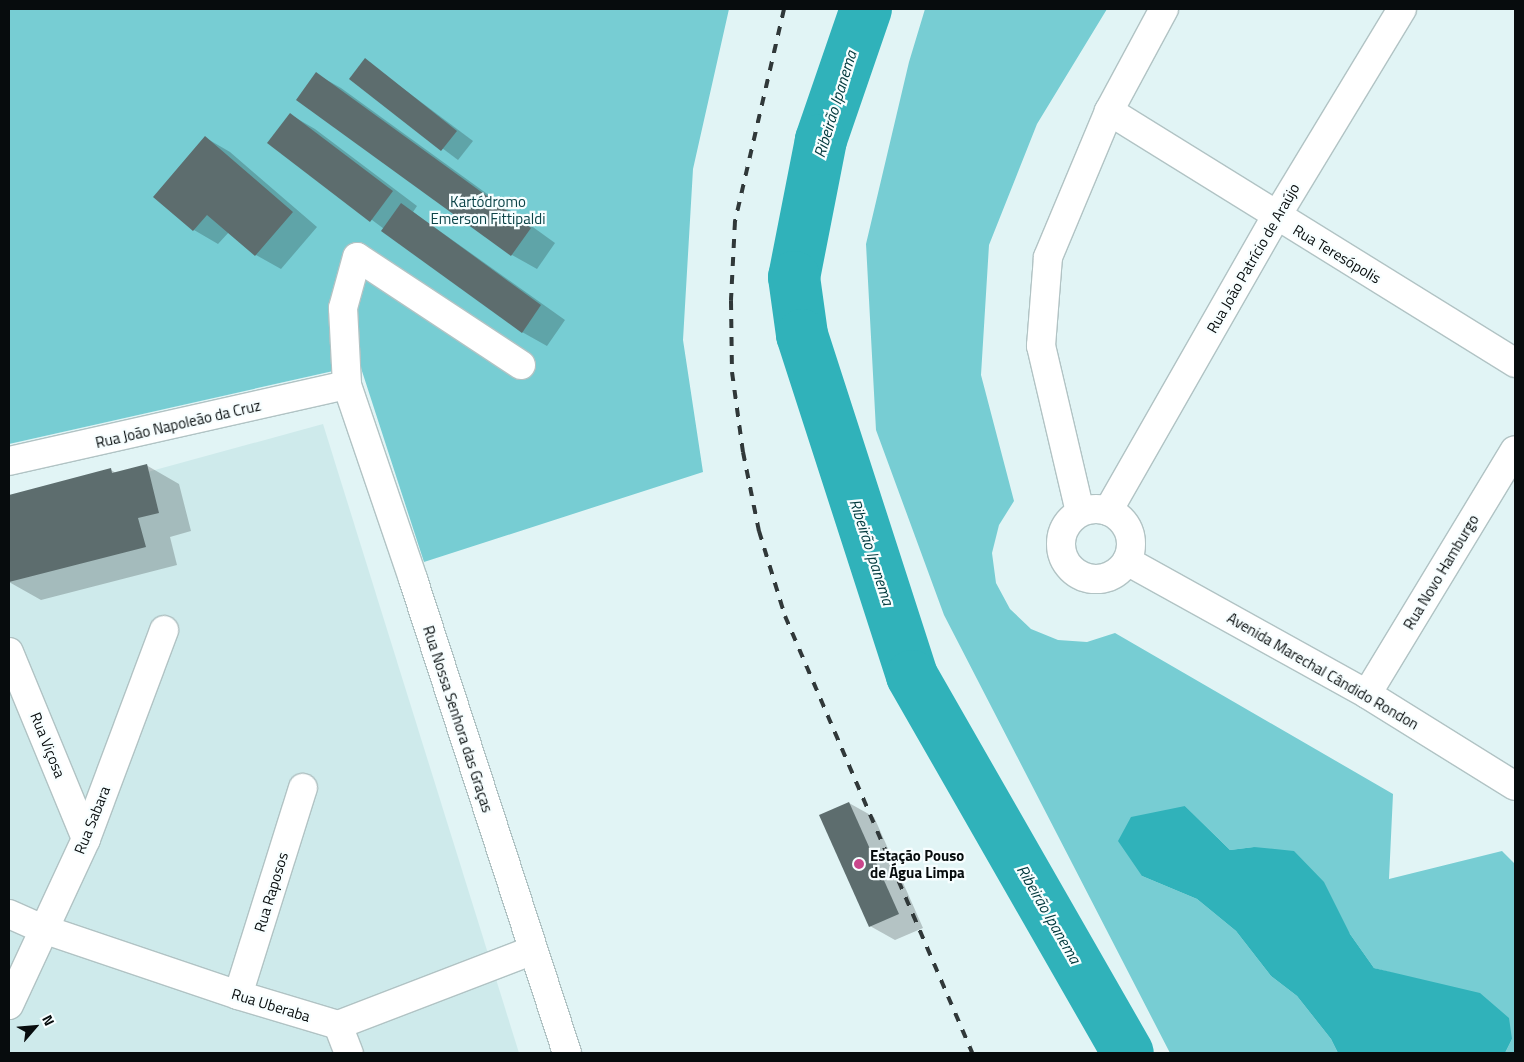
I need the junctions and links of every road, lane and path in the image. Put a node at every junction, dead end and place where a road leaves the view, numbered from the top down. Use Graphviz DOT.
graph roads {
  1 [pos="1164,9"];
  2 [pos="1402,9"];
  3 [pos="1109,111"];
  4 [pos="1276,217"];
  5 [pos="1515,363"];
  6 [pos="521,365"];
  7 [pos="347,385"];
  8 [pos="1515,450"];
  9 [pos="9,462"];
  10 [pos="1108,511"];
  11 [pos="1080,512"];
  12 [pos="1128,561"];
  13 [pos="164,630"];
  14 [pos="9,652"];
  15 [pos="1367,694"];
  16 [pos="9,708"];
  17 [pos="37,718"];
  18 [pos="1515,786"];
  19 [pos="303,788"];
  20 [pos="86,839"];
  21 [pos="9,914"];
  22 [pos="43,929"];
  23 [pos="533,950"];
  24 [pos="238,995"];
  25 [pos="9,1005"];
  26 [pos="338,1025"];
  27 [pos="349,1053"];
  28 [pos="566,1053"];
  1 -- 3 [label="street"];
  2 -- 4 [label="street, Rua João Patrício de Araújo"];
  3 -- 4 [label="street, Rua Teresópolis"];
  3 -- 11 [label="street"];
  4 -- 5 [label="street, Rua Teresópolis"];
  4 -- 10 [label="street, Rua João Patrício de Araújo"];
  6 -- 7 [label="street, Rua Nossa Senhora das Graças"];
  7 -- 9 [label="street, Rua João Napoleão da Cruz"];
  7 -- 23 [label="street, Rua Nossa Senhora das Graças"];
  8 -- 15 [label="street, Rua Novo Hamburgo"];
  10 -- 11 [label="street"];
  10 -- 12 [label="street"];
  11 -- 12 [label="street"];
  12 -- 15 [label="street, Avenida Marechal Cândido Rondon"];
  13 -- 20 [label="street, Rua Sabara"];
  14 -- 17 [label="street, Rua Viçosa"];
  15 -- 18 [label="street, Avenida Marechal Cândido Rondon"];
  16 -- 17 [label="street"];
  17 -- 20 [label="street, Rua Viçosa"];
  19 -- 24 [label="street, Rua Raposos"];
  20 -- 22 [label="street, Rua Sabara"];
  21 -- 22 [label="street, Rua Uberaba"];
  22 -- 24 [label="street, Rua Uberaba"];
  22 -- 25 [label="street, Rua Sabara"];
  23 -- 26 [label="street"];
  23 -- 28 [label="street, Rua Nossa Senhora das Graças"];
  24 -- 26 [label="street, Rua Uberaba"];
  26 -- 27 [label="street"];
}
